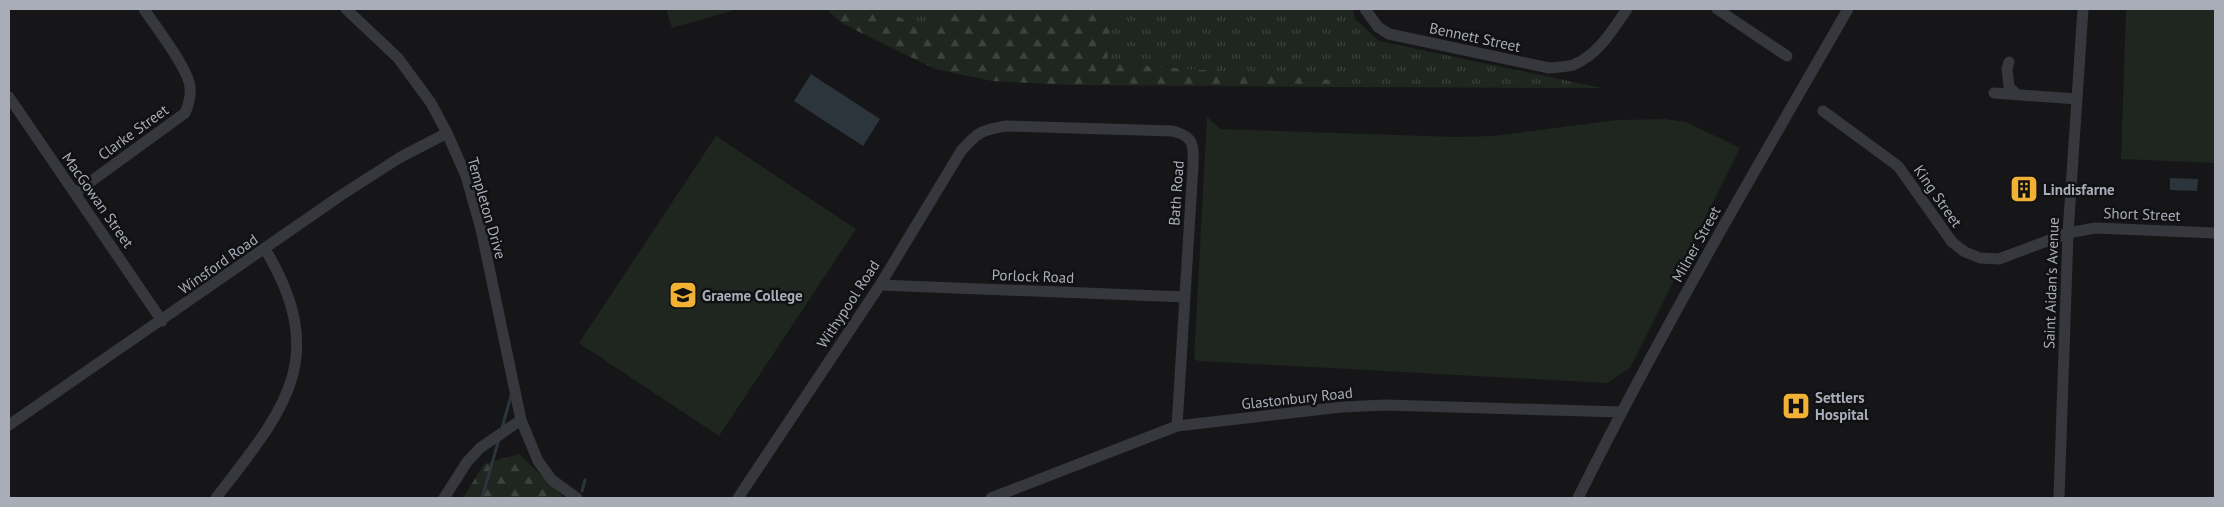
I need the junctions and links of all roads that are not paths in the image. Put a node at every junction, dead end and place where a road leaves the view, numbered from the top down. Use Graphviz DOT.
graph roads {
  1 [pos="144,9"];
  2 [pos="346,9"];
  3 [pos="1365,9"];
  4 [pos="1627,9"];
  5 [pos="1717,9"];
  6 [pos="1848,9"];
  7 [pos="2084,9"];
  8 [pos="1787,56"];
  9 [pos="2009,62"];
  10 [pos="1994,93"];
  11 [pos="2018,95"];
  12 [pos="9,97"];
  13 [pos="2077,99"];
  14 [pos="1823,111"];
  15 [pos="985,129"];
  16 [pos="447,133"];
  17 [pos="75,192"];
  18 [pos="2068,233"];
  19 [pos="2215,233"];
  20 [pos="265,249"];
  21 [pos="880,285"];
  22 [pos="1184,297"];
  23 [pos="162,320"];
  24 [pos="1621,412"];
  25 [pos="521,420"];
  26 [pos="9,425"];
  27 [pos="1177,426"];
  28 [pos="216,498"];
  29 [pos="444,498"];
  30 [pos="577,498"];
  31 [pos="738,498"];
  32 [pos="990,498"];
  33 [pos="1578,498"];
  34 [pos="2059,498"];
  1 -- 17 [label="street, Clarke Street"];
  2 -- 16 [label="street, Templeton Drive"];
  3 -- 4 [label="street, Bennett Street"];
  5 -- 8 [label="street"];
  6 -- 24 [label="street, Milner Street"];
  7 -- 13 [label="street, Saint Aidan's Avenue"];
  9 -- 11 [label="street"];
  10 -- 11 [label="street"];
  11 -- 13 [label="street"];
  12 -- 17 [label="street, MacGowan Street"];
  13 -- 18 [label="street, Saint Aidan's Avenue"];
  14 -- 18 [label="street, King Street"];
  15 -- 21 [label="street, Withypool Road"];
  15 -- 22 [label="street, Bath Road"];
  16 -- 20 [label="street, Winsford Road"];
  16 -- 25 [label="street, Templeton Drive"];
  17 -- 23 [label="street, MacGowan Street"];
  18 -- 19 [label="street, Short Street"];
  18 -- 34 [label="street, Saint Aidan's Avenue"];
  20 -- 23 [label="street, Winsford Road"];
  20 -- 28 [label="street"];
  21 -- 22 [label="street, Porlock Road"];
  21 -- 31 [label="street, Withypool Road"];
  22 -- 27 [label="street, Bath Road"];
  23 -- 26 [label="street, Winsford Road"];
  24 -- 27 [label="street, Glastonbury Road"];
  24 -- 33 [label="street, Milner Street"];
  25 -- 29 [label="street"];
  25 -- 30 [label="street, Templeton Drive"];
  27 -- 32 [label="street, Glastonbury Road"];
}
